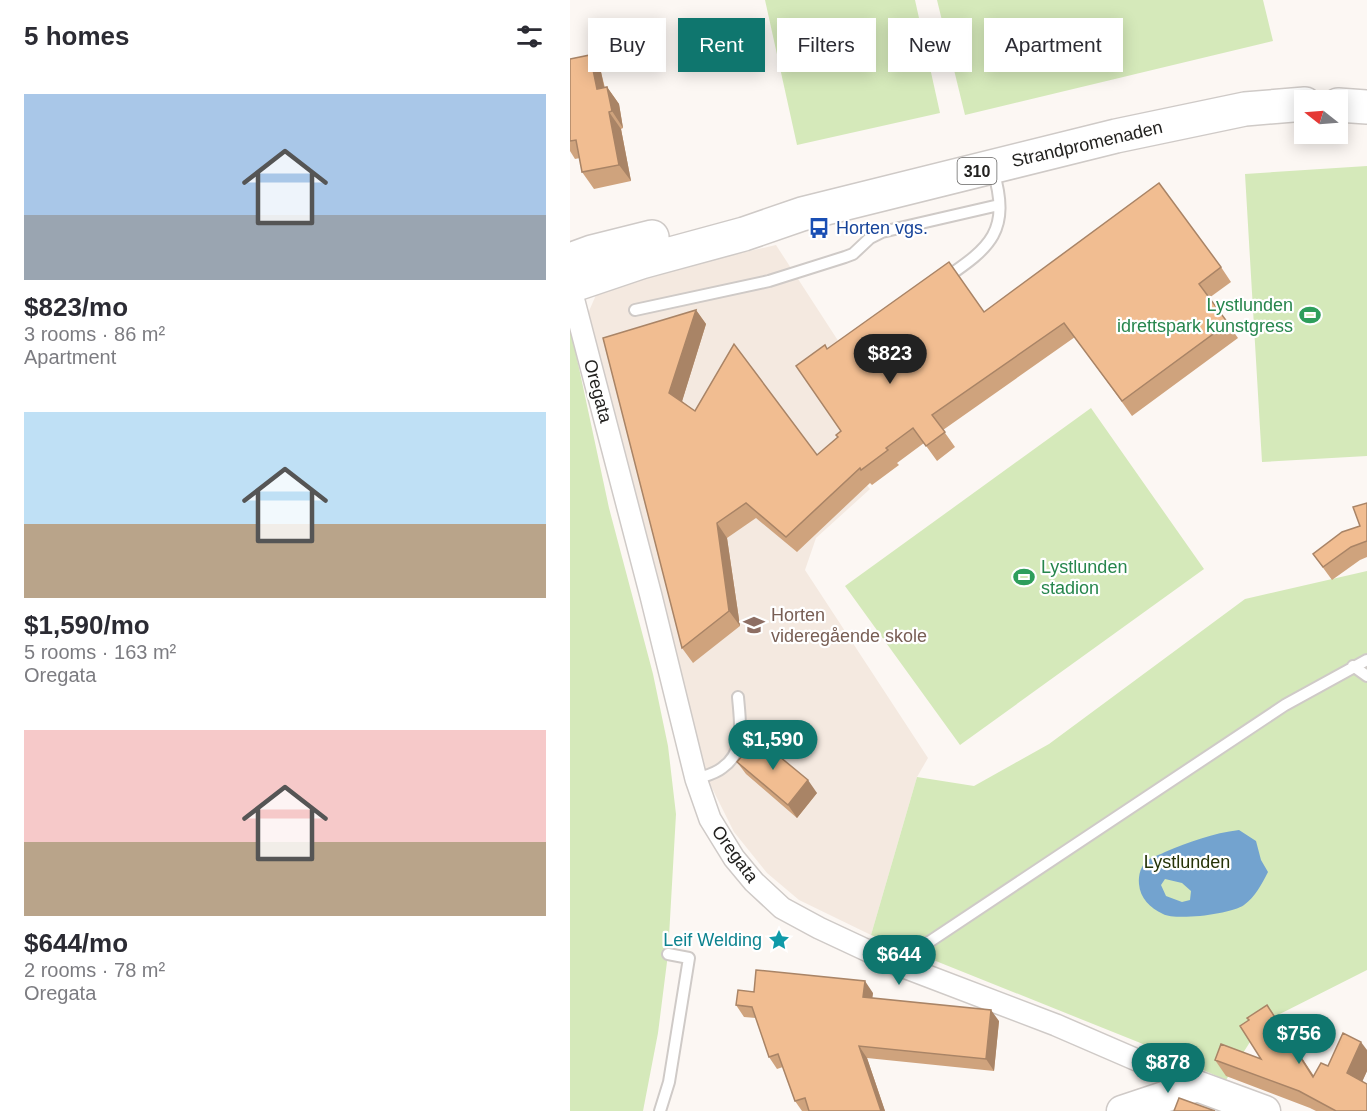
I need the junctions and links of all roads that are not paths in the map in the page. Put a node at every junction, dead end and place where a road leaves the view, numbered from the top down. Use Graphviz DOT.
graph roads {
  1 [pos="1294,105"];
  2 [pos="1348,106"];
  3 [pos="1367,107"];
  4 [pos="992,167"];
  5 [pos="999,205"];
  6 [pos="802,214"];
  7 [pos="570,260"];
  8 [pos="570,285"];
  9 [pos="935,285"];
  10 [pos="635,310"];
  11 [pos="1367,660"];
  12 [pos="1353,666"];
  13 [pos="1367,676"];
  14 [pos="738,697"];
  15 [pos="696,779"];
  16 [pos="668,954"];
  17 [pos="897,964"];
  18 [pos="1197,1086"];
  19 [pos="660,1111"];
  20 [pos="1122,1111"];
  21 [pos="1265,1111"];
  1 -- 4 [label="main road, Strandpromenaden / 310"];
  2 -- 3 [label="main road"];
  4 -- 5 [label="lane"];
  4 -- 6 [label="main road, Strandpromenaden / 310"];
  5 -- 9 [label="lane"];
  5 -- 10 [label="lane"];
  6 -- 7 [label="main road, Strandpromenaden / 310"];
  6 -- 8 [label="main road, Strandpromenaden / 310"];
  8 -- 15 [label="street, Oregata"];
  11 -- 12 [label="lane"];
  12 -- 13 [label="lane"];
  12 -- 17 [label="lane"];
  14 -- 15 [label="lane"];
  15 -- 17 [label="street, Oregata"];
  16 -- 19 [label="lane"];
  17 -- 18 [label="street, Oregata"];
  18 -- 20 [label="main road"];
  18 -- 21 [label="main road"];
}
